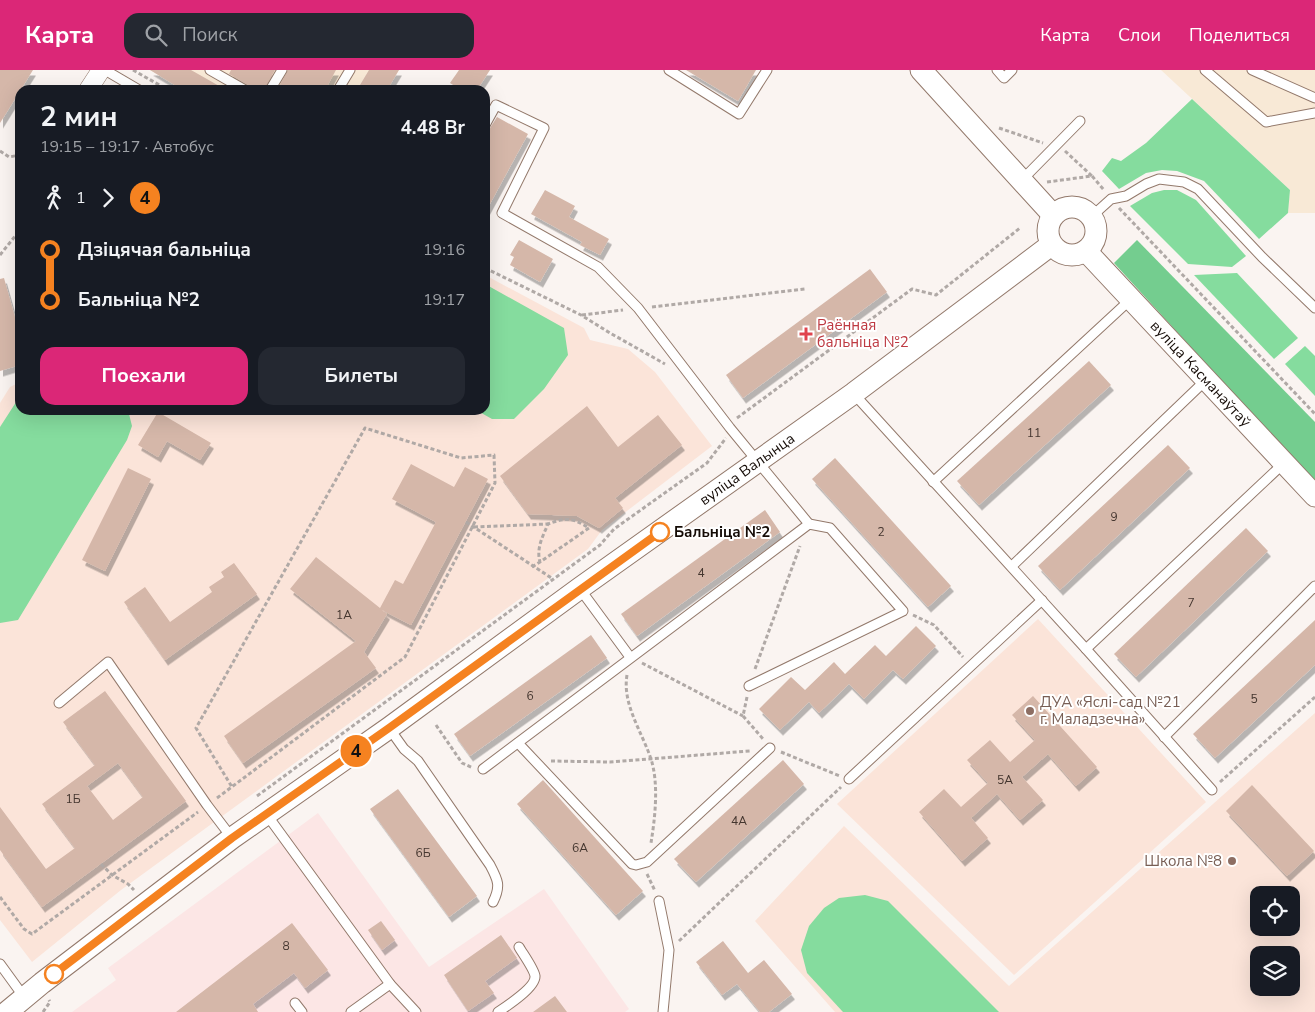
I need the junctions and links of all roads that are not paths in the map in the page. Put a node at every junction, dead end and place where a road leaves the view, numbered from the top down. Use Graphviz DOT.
graph roads {
  1 [pos="101,70"];
  2 [pos="105,70"];
  3 [pos="210,70"];
  4 [pos="282,70"];
  5 [pos="350,70"];
  6 [pos="669,70"];
  7 [pos="767,70"];
  8 [pos="921,70"];
  9 [pos="997,70"];
  10 [pos="1012,70"];
  11 [pos="1205,70"];
  12 [pos="1252,70"];
  13 [pos="225,74"];
  14 [pos="91,85"];
  15 [pos="130,85"];
  16 [pos="239,85"];
  17 [pos="273,85"];
  18 [pos="341,85"];
  19 [pos="1315,98"];
  20 [pos="1315,113"];
  21 [pos="490,116"];
  22 [pos="1080,121"];
  23 [pos="1021,181"];
  24 [pos="1054,215"];
  25 [pos="1091,217"];
  26 [pos="1051,245"];
  27 [pos="1086,251"];
  28 [pos="1131,299"];
  29 [pos="1315,308"];
  30 [pos="1206,380"];
  31 [pos="854,393"];
  32 [pos="758,462"];
  33 [pos="1284,463"];
  34 [pos="933,482"];
  35 [pos="1315,496"];
  36 [pos="809,524"];
  37 [pos="1012,566"];
  38 [pos="1315,586"];
  39 [pos="580,588"];
  40 [pos="1042,600"];
  41 [pos="1086,649"];
  42 [pos="630,657"];
  43 [pos="748,686"];
  44 [pos="59,703"];
  45 [pos="389,728"];
  46 [pos="1164,737"];
  47 [pos="518,743"];
  48 [pos="769,749"];
  49 [pos="483,769"];
  50 [pos="849,779"];
  51 [pos="1212,790"];
  52 [pos="267,814"];
  53 [pos="232,838"];
  54 [pos="659,901"];
  55 [pos="493,902"];
  56 [pos="519,947"];
  57 [pos="0,964"];
  58 [pos="390,984"];
  59 [pos="24,997"];
  60 [pos="295,1004"];
  61 [pos="8,1012"];
  62 [pos="302,1012"];
  63 [pos="351,1012"];
  64 [pos="416,1012"];
  65 [pos="498,1012"];
  66 [pos="663,1012"];
  1 -- 14 [label="street"];
  2 -- 15 [label="lane"];
  3 -- 13 [label="lane"];
  4 -- 17 [label="lane"];
  5 -- 18 [label="lane"];
  6 -- 7 [label="lane"];
  8 -- 23 [label="street"];
  9 -- 10 [label="lane"];
  11 -- 20 [label="lane"];
  12 -- 19 [label="lane"];
  13 -- 16 [label="lane"];
  21 -- 32 [label="lane"];
  22 -- 23 [label="lane"];
  23 -- 24 [label="street"];
  24 -- 25 [label="street"];
  24 -- 26 [label="street"];
  25 -- 27 [label="street"];
  25 -- 29 [label="lane"];
  26 -- 27 [label="street"];
  26 -- 31 [label="street, вуліца Валынца"];
  27 -- 28 [label="street, вуліца Касманаўтаў"];
  28 -- 30 [label="street, вуліца Касманаўтаў"];
  28 -- 34 [label="lane"];
  30 -- 33 [label="street, вуліца Касманаўтаў"];
  30 -- 37 [label="lane"];
  31 -- 32 [label="street, вуліца Валынца"];
  31 -- 34 [label="lane"];
  32 -- 36 [label="lane"];
  32 -- 39 [label="street, вуліца Валынца"];
  33 -- 35 [label="street, вуліца Касманаўтаў"];
  33 -- 41 [label="lane"];
  34 -- 37 [label="lane"];
  36 -- 42 [label="lane"];
  36 -- 43 [label="lane"];
  37 -- 40 [label="lane"];
  38 -- 46 [label="lane"];
  39 -- 42 [label="lane"];
  39 -- 45 [label="street, вуліца Валынца"];
  40 -- 41 [label="lane"];
  40 -- 50 [label="lane"];
  41 -- 46 [label="lane"];
  42 -- 47 [label="lane"];
  44 -- 53 [label="lane"];
  45 -- 52 [label="street, вуліца Валынца"];
  45 -- 55 [label="lane"];
  46 -- 51 [label="lane"];
  47 -- 48 [label="lane"];
  47 -- 49 [label="lane"];
  52 -- 53 [label="street, вуліца Валынца"];
  52 -- 58 [label="lane"];
  53 -- 59 [label="street, вуліца Валынца"];
  54 -- 66 [label="lane"];
  56 -- 65 [label="lane"];
  57 -- 59 [label="lane"];
  58 -- 63 [label="lane"];
  58 -- 64 [label="lane"];
  59 -- 61 [label="street, вуліца Валынца"];
  60 -- 62 [label="lane"];
}
